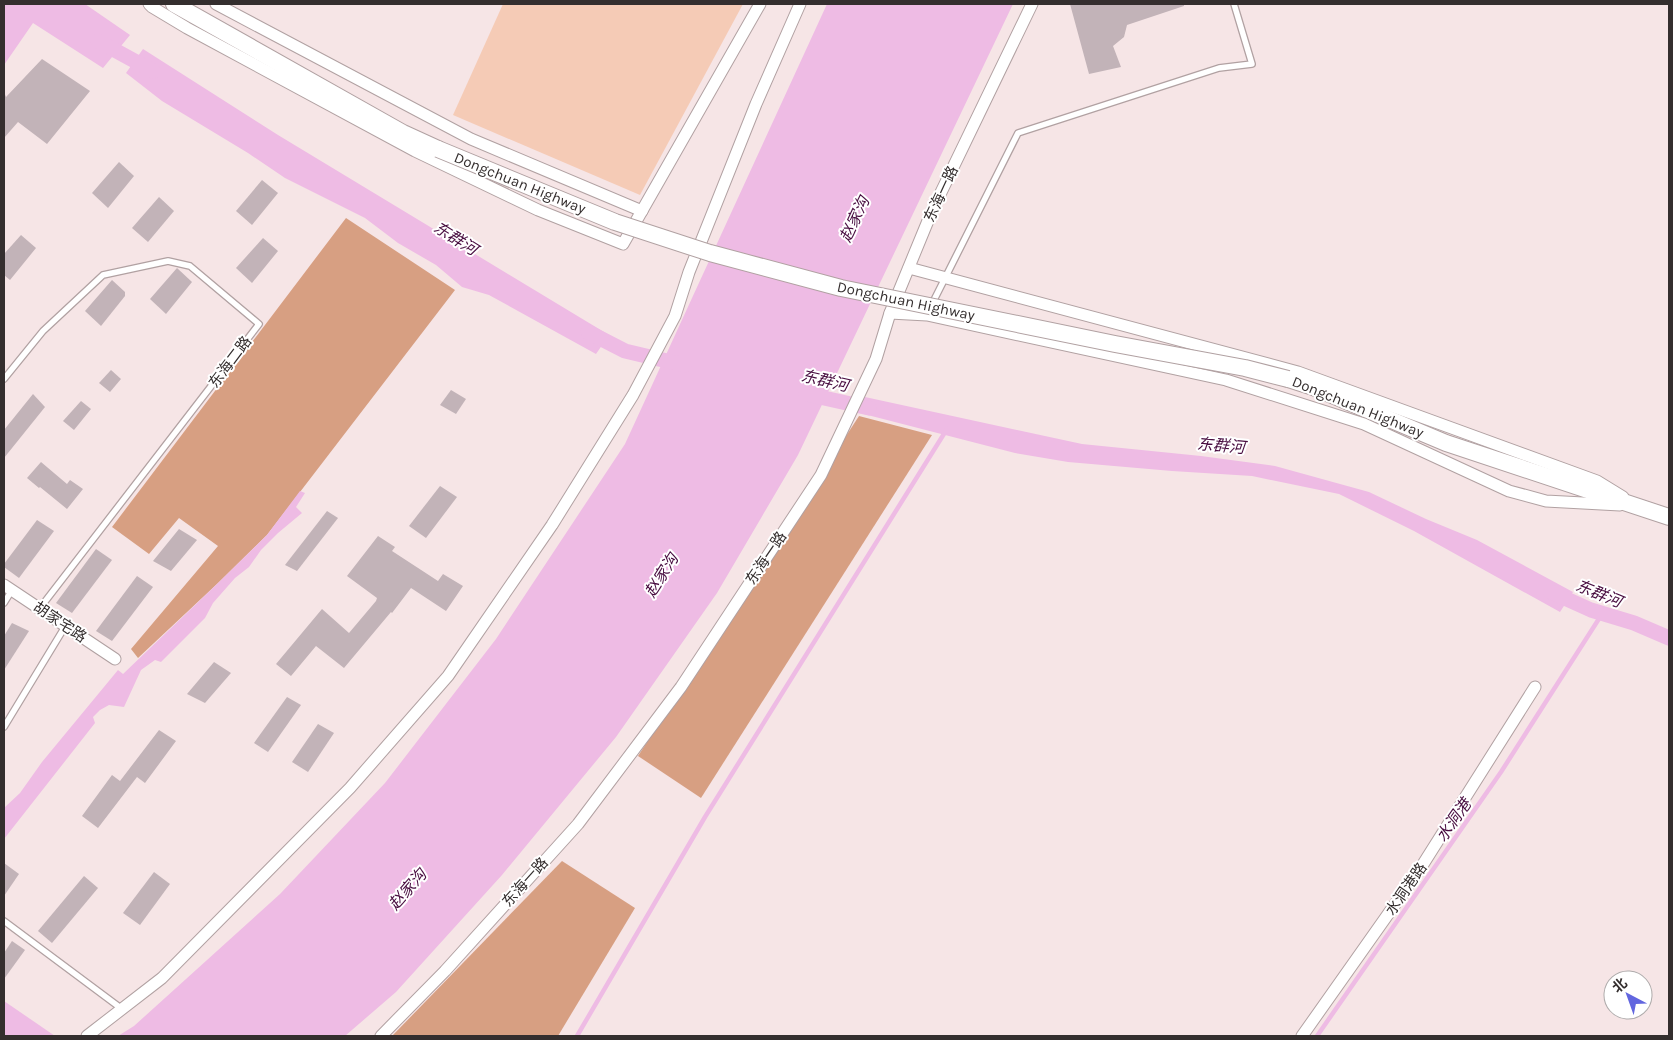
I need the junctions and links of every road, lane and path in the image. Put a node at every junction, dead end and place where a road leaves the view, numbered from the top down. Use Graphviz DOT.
graph roads {
  1 [pos="149,4"];
  2 [pos="174,4"];
  3 [pos="216,4"];
  4 [pos="760,4"];
  5 [pos="800,4"];
  6 [pos="1032,4"];
  7 [pos="1234,4"];
  8 [pos="642,211"];
  9 [pos="909,268"];
  10 [pos="945,278"];
  11 [pos="890,313"];
  12 [pos="927,315"];
  13 [pos="4,379"];
  14 [pos="1639,507"];
  15 [pos="1669,517"];
  16 [pos="8,587"];
  17 [pos="4,603"];
  18 [pos="40,608"];
  19 [pos="66,625"];
  20 [pos="115,659"];
  21 [pos="1535,687"];
  22 [pos="4,727"];
  23 [pos="4,922"];
  24 [pos="122,1009"];
  25 [pos="88,1036"];
  26 [pos="381,1036"];
  27 [pos="1302,1036"];
  1 -- 8 [label="street"];
  2 -- 14 [label="street, Dongchuan Highway, bridge"];
  3 -- 8 [label="street"];
  4 -- 8 [label="street"];
  5 -- 24 [label="street"];
  6 -- 9 [label="street, 东海一路"];
  7 -- 10 [label="lane"];
  9 -- 10 [label="street"];
  9 -- 11 [label="street, 东海一路"];
  10 -- 12 [label="lane"];
  10 -- 14 [label="street"];
  11 -- 12 [label="street"];
  11 -- 26 [label="street, 东海一路"];
  12 -- 14 [label="street"];
  13 -- 18 [label="lane, 东海二路"];
  14 -- 15 [label="street, Dongchuan Highway"];
  16 -- 17 [label="lane"];
  16 -- 18 [label="street, 胡家宅路"];
  18 -- 19 [label="street, 胡家宅路"];
  19 -- 20 [label="street, 胡家宅路"];
  19 -- 22 [label="lane"];
  21 -- 27 [label="street, 水洞港路"];
  23 -- 24 [label="lane"];
  24 -- 25 [label="street"];
}
